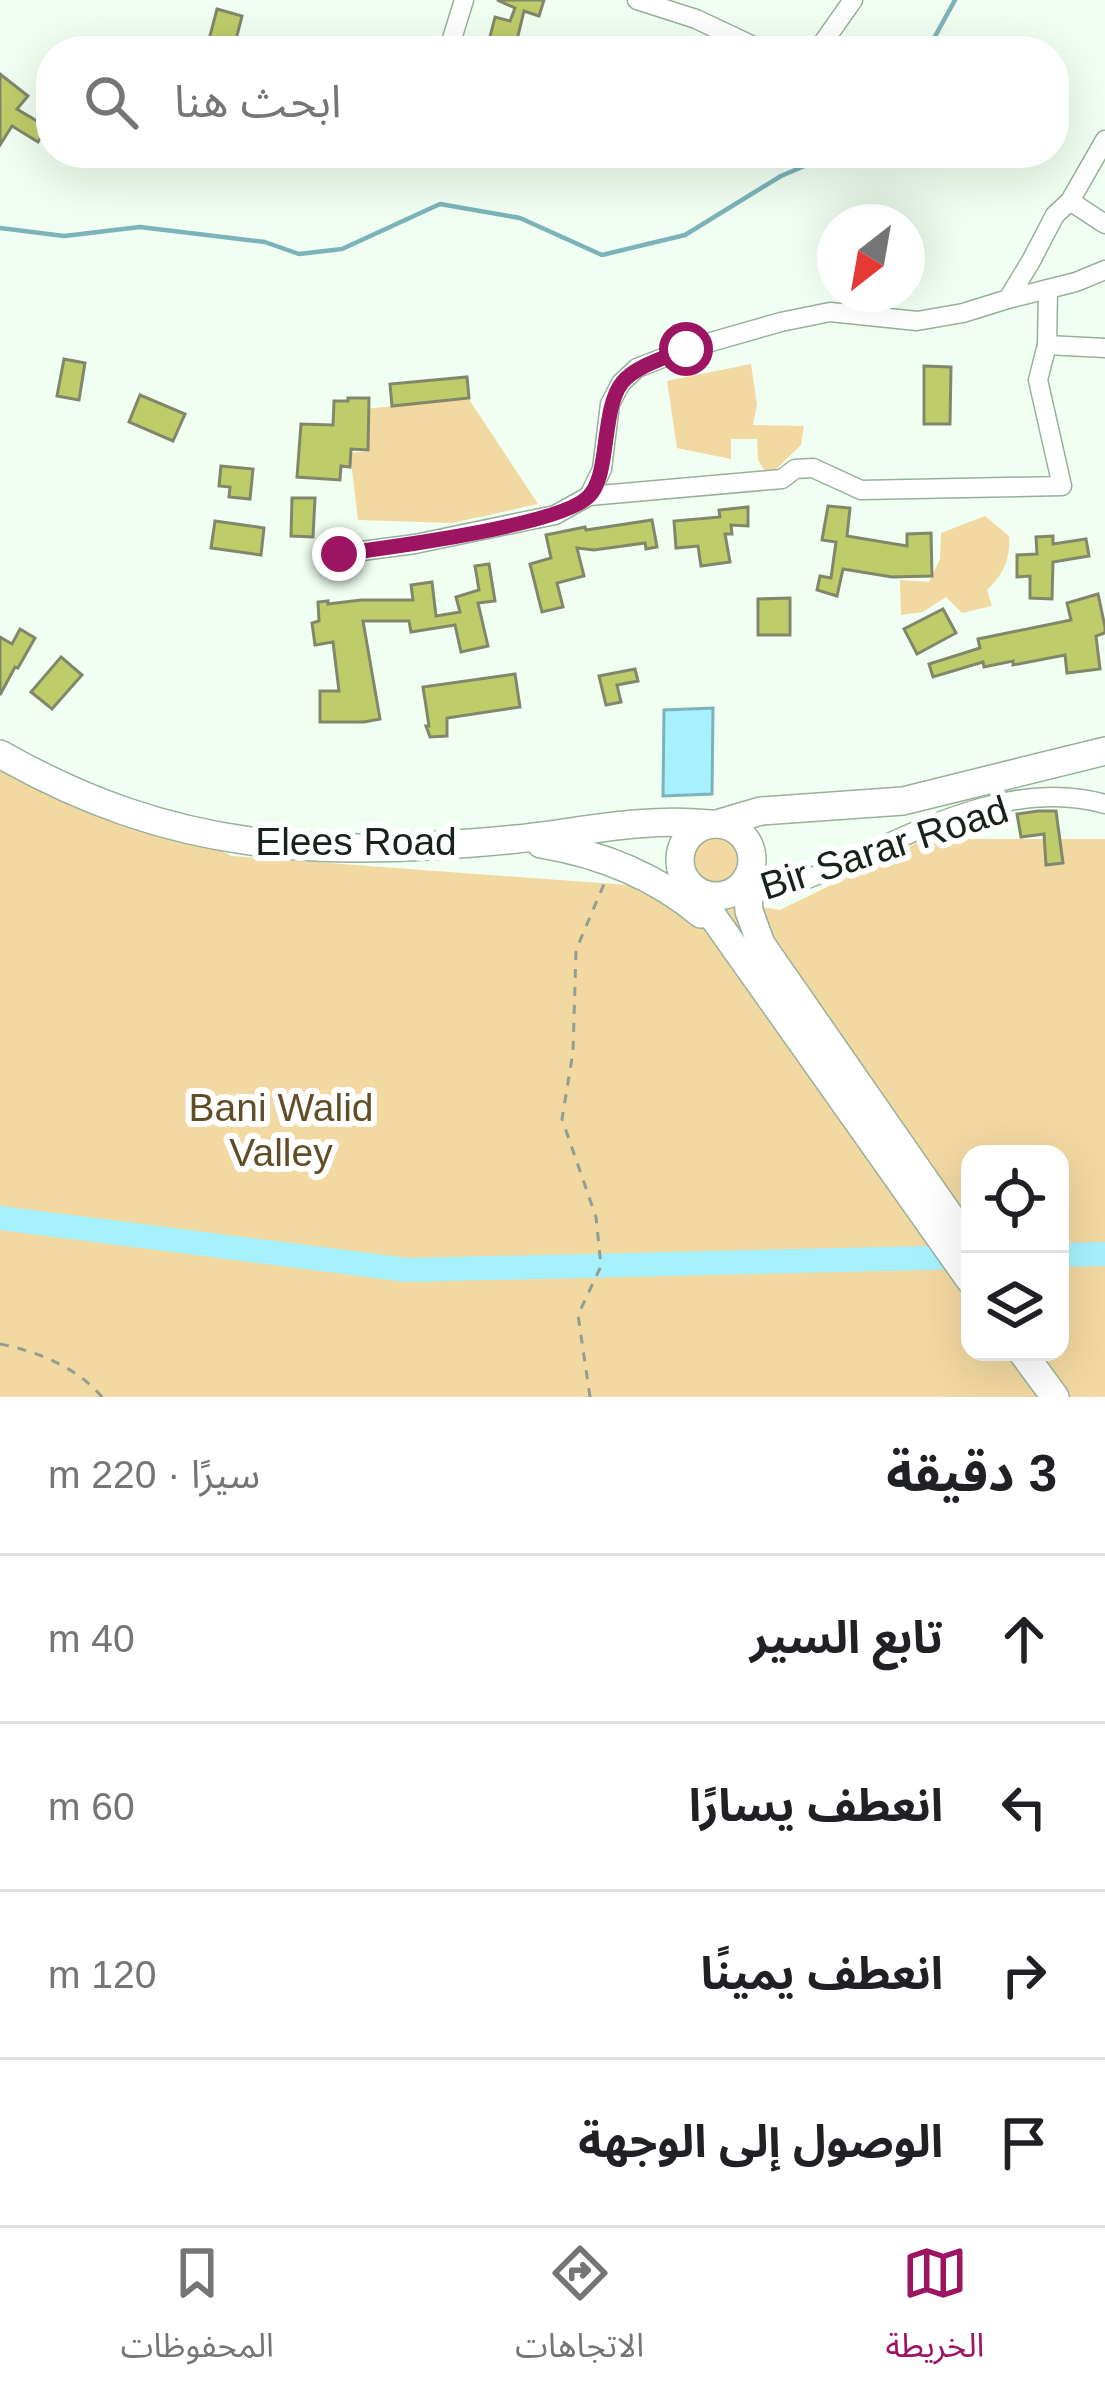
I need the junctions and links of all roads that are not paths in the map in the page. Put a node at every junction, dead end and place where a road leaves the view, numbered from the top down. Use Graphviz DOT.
graph roads {
  1 [pos="464,0"];
  2 [pos="638,0"];
  3 [pos="853,0"];
  4 [pos="454,36"];
  5 [pos="732,36"];
  6 [pos="828,36"];
  7 [pos="1105,140"];
  8 [pos="1070,201"];
  9 [pos="1105,224"];
  10 [pos="1105,270"];
  11 [pos="1048,289"];
  12 [pos="1008,298"];
  13 [pos="1047,345"];
  14 [pos="1105,348"];
  15 [pos="589,496"];
  16 [pos="339,554"];
  17 [pos="1105,751"];
  18 [pos="0,754"];
  19 [pos="1105,804"];
  20 [pos="791,809"];
  21 [pos="713,824"];
  22 [pos="611,828"];
  23 [pos="513,839"];
  24 [pos="687,877"];
  25 [pos="745,878"];
  26 [pos="733,943"];
  27 [pos="762,965"];
  28 [pos="961,1233"];
  29 [pos="961,1266"];
  30 [pos="1029,1361"];
  31 [pos="1052,1361"];
  32 [pos="1055,1397"];
  33 [pos="1077,1397"];
  1 -- 4 [label="street"];
  2 -- 5 [label="street"];
  3 -- 6 [label="street"];
  7 -- 8 [label="street"];
  8 -- 9 [label="street"];
  8 -- 12 [label="street"];
  10 -- 11 [label="street"];
  11 -- 12 [label="street"];
  11 -- 13 [label="street"];
  12 -- 15 [label="street"];
  13 -- 14 [label="street"];
  13 -- 15 [label="street"];
  15 -- 16 [label="street"];
  17 -- 20 [label="highway"];
  18 -- 23 [label="highway, Elees Road"];
  19 -- 25 [label="street, Bir Sarar Road"];
  20 -- 21 [label="highway"];
  20 -- 25 [label="highway"];
  21 -- 22 [label="highway"];
  21 -- 24 [label="highway"];
  21 -- 25 [label="highway"];
  22 -- 23 [label="highway"];
  22 -- 24 [label="highway"];
  23 -- 26 [label="highway"];
  24 -- 25 [label="highway"];
  24 -- 26 [label="highway"];
  25 -- 27 [label="highway"];
  26 -- 27 [label="highway"];
  27 -- 28 [label="highway"];
  27 -- 29 [label="highway"];
  30 -- 32 [label="highway"];
  31 -- 33 [label="highway"];
}
